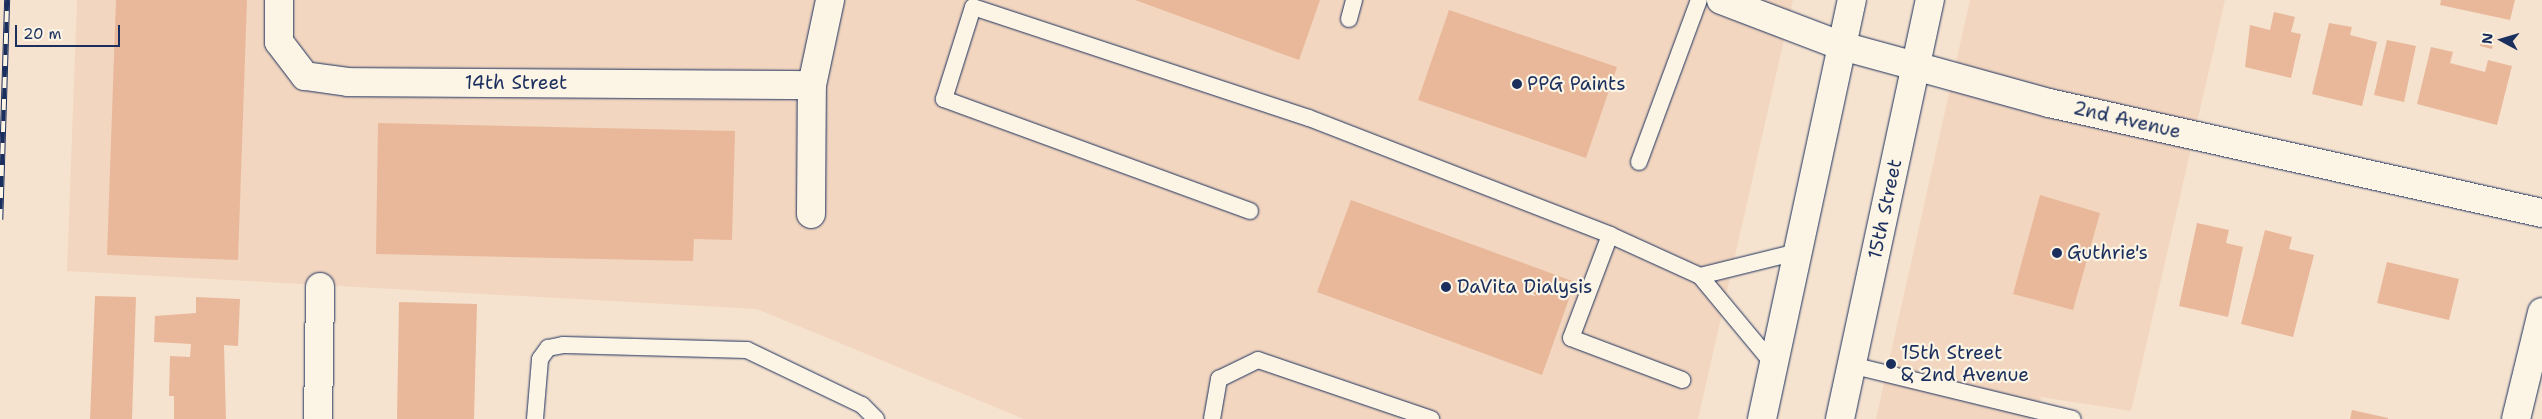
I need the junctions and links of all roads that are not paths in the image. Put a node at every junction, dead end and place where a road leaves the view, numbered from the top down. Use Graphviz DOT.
graph roads {
  1 [pos="280,0"];
  2 [pos="830,0"];
  3 [pos="1354,0"];
  4 [pos="1699,0"];
  5 [pos="1721,0"];
  6 [pos="1852,0"];
  7 [pos="1930,0"];
  8 [pos="1349,19"];
  9 [pos="1842,46"];
  10 [pos="1915,66"];
  11 [pos="812,84"];
  12 [pos="1638,162"];
  13 [pos="1250,211"];
  14 [pos="2542,213"];
  15 [pos="811,214"];
  16 [pos="1610,235"];
  17 [pos="1797,252"];
  18 [pos="1700,276"];
  19 [pos="320,287"];
  20 [pos="2542,312"];
  21 [pos="1773,364"];
  22 [pos="1851,365"];
  23 [pos="1682,380"];
  24 [pos="1386,412"];
  25 [pos="318,419"];
  26 [pos="535,419"];
  27 [pos="876,419"];
  28 [pos="1212,419"];
  29 [pos="1431,419"];
  30 [pos="1762,419"];
  31 [pos="1840,419"];
  32 [pos="2073,419"];
  33 [pos="2516,419"];
  1 -- 11 [label="street, 14th Street"];
  2 -- 11 [label="street"];
  3 -- 8 [label="lane"];
  4 -- 12 [label="lane"];
  5 -- 9 [label="street, 2nd Avenue"];
  6 -- 9 [label="street"];
  7 -- 10 [label="street, 15th Street"];
  9 -- 10 [label="street, 2nd Avenue"];
  9 -- 17 [label="street"];
  10 -- 14 [label="street, 2nd Avenue"];
  10 -- 22 [label="street, 15th Street"];
  11 -- 15 [label="street"];
  13 -- 16 [label="lane"];
  16 -- 18 [label="lane"];
  16 -- 23 [label="lane"];
  17 -- 18 [label="lane"];
  17 -- 21 [label="street"];
  18 -- 21 [label="lane"];
  19 -- 25 [label="street"];
  20 -- 33 [label="street"];
  21 -- 30 [label="street"];
  22 -- 31 [label="street, 15th Street"];
  22 -- 32 [label="lane"];
  24 -- 28 [label="lane"];
  24 -- 29 [label="lane"];
  26 -- 27 [label="lane"];
}
